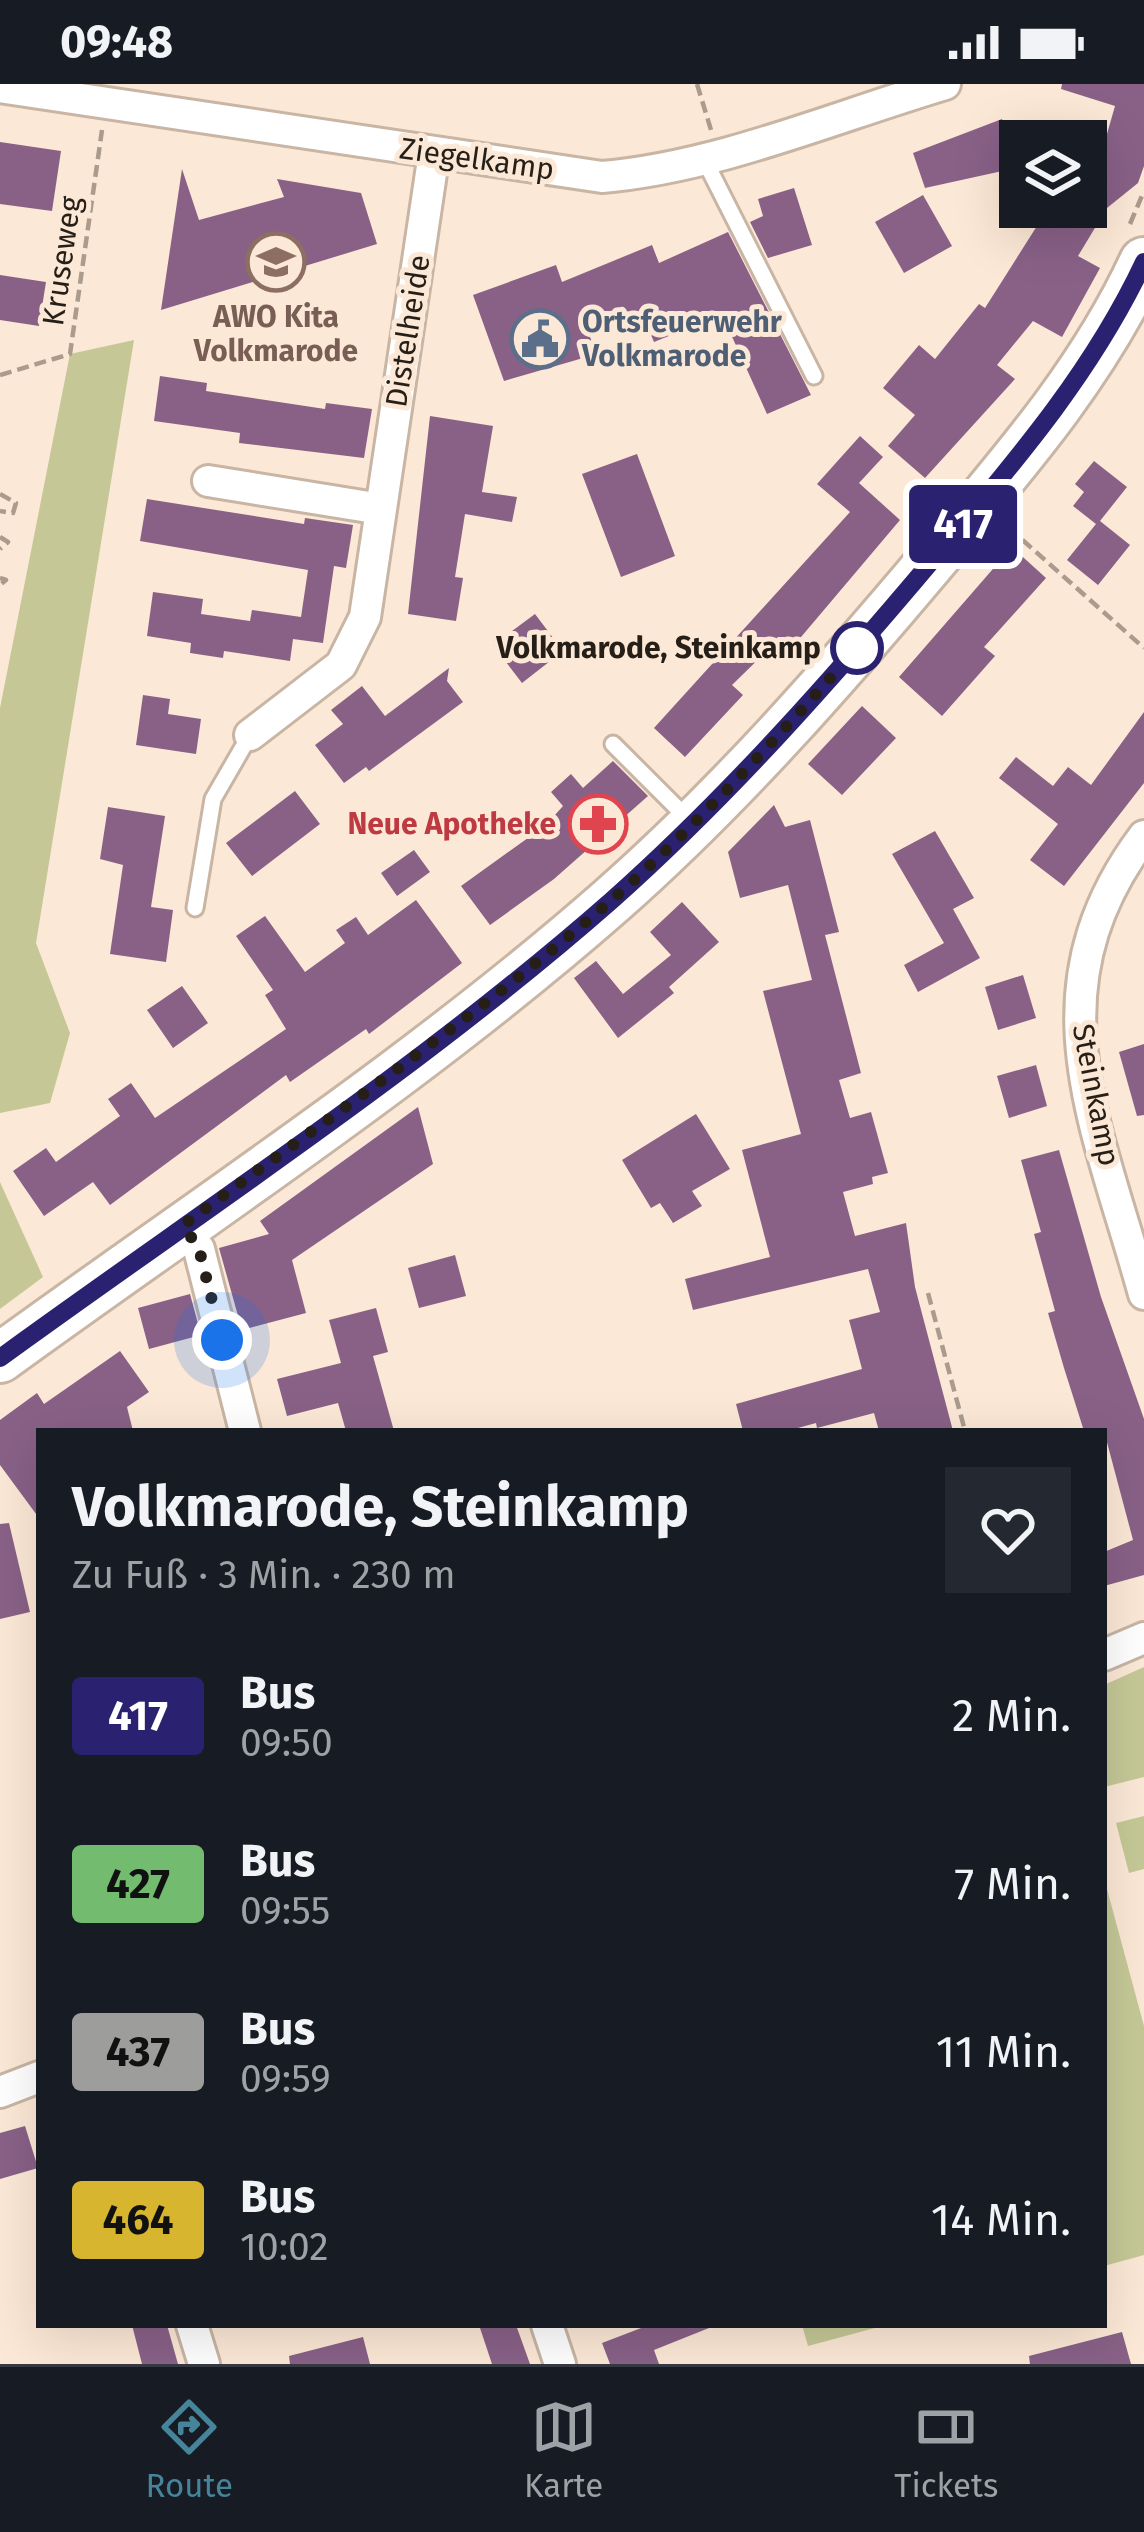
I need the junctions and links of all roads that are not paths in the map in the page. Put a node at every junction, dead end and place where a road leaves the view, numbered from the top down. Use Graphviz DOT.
graph roads {
  1 [pos="944,84"];
  2 [pos="0,87"];
  3 [pos="98,92"];
  4 [pos="434,153"];
  5 [pos="711,155"];
  6 [pos="1136,246"];
  7 [pos="814,376"];
  8 [pos="208,481"];
  9 [pos="381,509"];
  10 [pos="250,735"];
  11 [pos="613,744"];
  12 [pos="693,824"];
  13 [pos="1144,836"];
  14 [pos="195,908"];
  15 [pos="183,1225"];
  16 [pos="1144,1294"];
  17 [pos="0,1358"];
  18 [pos="244,1428"];
  19 [pos="1144,1638"];
  20 [pos="1107,1654"];
  21 [pos="36,2078"];
  22 [pos="0,2092"];
  23 [pos="193,2328"];
  24 [pos="548,2328"];
  25 [pos="204,2364"];
  26 [pos="560,2364"];
  1 -- 5 [label="street, Ziegelkamp"];
  2 -- 3 [label="street, Ziegelkamp"];
  3 -- 4 [label="street, Ziegelkamp"];
  4 -- 5 [label="street, Ziegelkamp"];
  4 -- 9 [label="street, Distelheide"];
  5 -- 7 [label="lane"];
  6 -- 12 [label="main road"];
  8 -- 9 [label="street"];
  9 -- 10 [label="street, Distelheide"];
  10 -- 14 [label="lane"];
  11 -- 12 [label="lane"];
  12 -- 15 [label="main road"];
  13 -- 16 [label="street, Steinkamp"];
  15 -- 17 [label="main road"];
  15 -- 18 [label="street"];
  19 -- 20 [label="street"];
  21 -- 22 [label="street"];
  23 -- 25 [label="street"];
  24 -- 26 [label="street"];
}
